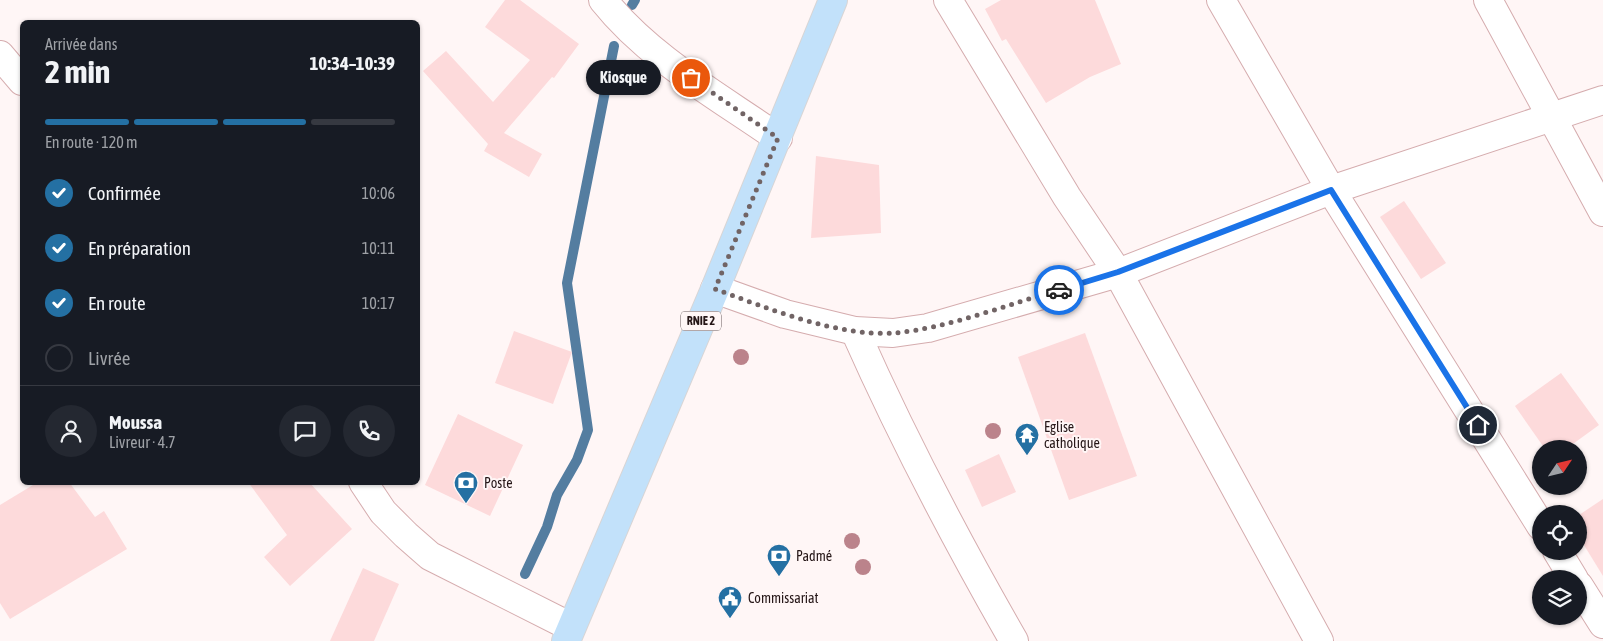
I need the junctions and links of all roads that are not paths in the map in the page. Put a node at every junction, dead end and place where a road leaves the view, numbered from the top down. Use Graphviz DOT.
graph roads {
  1 [pos="603,0"];
  2 [pos="833,0"];
  3 [pos="948,0"];
  4 [pos="1222,0"];
  5 [pos="1488,0"];
  6 [pos="0,55"];
  7 [pos="20,79"];
  8 [pos="1603,100"];
  9 [pos="1551,116"];
  10 [pos="778,138"];
  11 [pos="1331,190"];
  12 [pos="1603,212"];
  13 [pos="1118,272"];
  14 [pos="715,289"];
  15 [pos="855,331"];
  16 [pos="365,485"];
  17 [pos="1532,512"];
  18 [pos="1587,599"];
  19 [pos="1603,624"];
  20 [pos="569,634"];
  21 [pos="1014,641"];
  22 [pos="1319,641"];
  1 -- 10 [label="street"];
  2 -- 10 [label="main road, RNIE 2"];
  3 -- 13 [label="street"];
  4 -- 11 [label="street"];
  5 -- 9 [label="street"];
  6 -- 7 [label="street"];
  8 -- 9 [label="street"];
  9 -- 11 [label="street"];
  9 -- 12 [label="street"];
  10 -- 14 [label="main road, RNIE 2"];
  11 -- 13 [label="street"];
  11 -- 17 [label="street"];
  13 -- 15 [label="street"];
  13 -- 22 [label="street"];
  14 -- 15 [label="street"];
  14 -- 20 [label="main road, RNIE 2"];
  15 -- 21 [label="street"];
  16 -- 20 [label="street"];
  18 -- 19 [label="street"];
}
